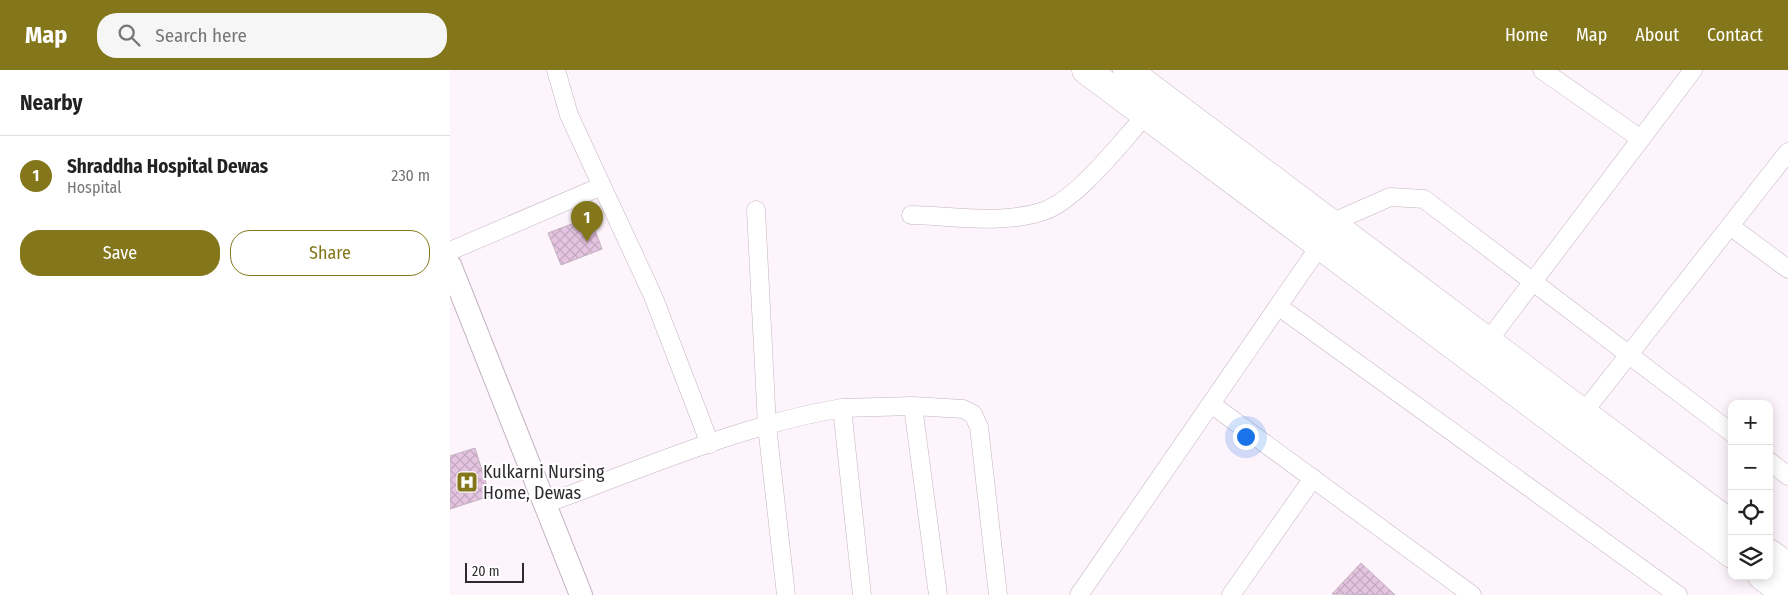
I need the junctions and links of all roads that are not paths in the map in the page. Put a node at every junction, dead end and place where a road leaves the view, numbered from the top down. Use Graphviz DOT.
graph roads {
  1 [pos="556,70"];
  2 [pos="1086,70"];
  3 [pos="1127,70"];
  4 [pos="1542,70"];
  5 [pos="1693,70"];
  6 [pos="1146,115"];
  7 [pos="1641,138"];
  8 [pos="1788,152"];
  9 [pos="602,186"];
  10 [pos="756,210"];
  11 [pos="911,215"];
  12 [pos="1730,226"];
  13 [pos="1326,234"];
  14 [pos="450,251"];
  15 [pos="450,265"];
  16 [pos="1788,269"];
  17 [pos="1532,282"];
  18 [pos="1278,306"];
  19 [pos="1488,341"];
  20 [pos="1628,356"];
  21 [pos="1211,404"];
  22 [pos="913,406"];
  23 [pos="842,408"];
  24 [pos="1583,413"];
  25 [pos="767,426"];
  26 [pos="1728,430"];
  27 [pos="710,444"];
  28 [pos="1773,465"];
  29 [pos="1788,476"];
  30 [pos="1313,478"];
  31 [pos="545,504"];
  32 [pos="1728,522"];
  33 [pos="1728,551"];
  34 [pos="1773,556"];
  35 [pos="1788,567"];
  36 [pos="1767,580"];
  37 [pos="1462,592"];
  38 [pos="581,595"];
  39 [pos="786,595"];
  40 [pos="862,595"];
  41 [pos="938,595"];
  42 [pos="998,595"];
  43 [pos="1079,595"];
  44 [pos="1231,595"];
  45 [pos="1678,595"];
  46 [pos="1787,595"];
  1 -- 9 [label="street"];
  2 -- 6 [label="main road"];
  3 -- 13 [label="main road"];
  4 -- 7 [label="street"];
  5 -- 7 [label="street"];
  6 -- 11 [label="street"];
  6 -- 13 [label="main road"];
  7 -- 17 [label="street"];
  8 -- 12 [label="street"];
  9 -- 14 [label="street"];
  9 -- 27 [label="street"];
  10 -- 25 [label="street"];
  12 -- 16 [label="street"];
  12 -- 20 [label="street"];
  13 -- 17 [label="street"];
  13 -- 18 [label="street"];
  13 -- 19 [label="main road"];
  13 -- 33 [label="main road"];
  15 -- 31 [label="street"];
  17 -- 19 [label="street"];
  17 -- 20 [label="street"];
  18 -- 21 [label="street"];
  18 -- 45 [label="street"];
  19 -- 24 [label="main road"];
  20 -- 24 [label="street"];
  20 -- 26 [label="street"];
  21 -- 30 [label="street"];
  21 -- 43 [label="street"];
  22 -- 23 [label="street"];
  22 -- 41 [label="street"];
  22 -- 42 [label="street"];
  23 -- 25 [label="street"];
  23 -- 40 [label="street"];
  24 -- 32 [label="main road"];
  25 -- 27 [label="street"];
  25 -- 39 [label="street"];
  27 -- 31 [label="street"];
  28 -- 29 [label="street"];
  30 -- 37 [label="street"];
  30 -- 44 [label="street"];
  31 -- 38 [label="street"];
  34 -- 35 [label="main road"];
  36 -- 46 [label="main road"];
}
